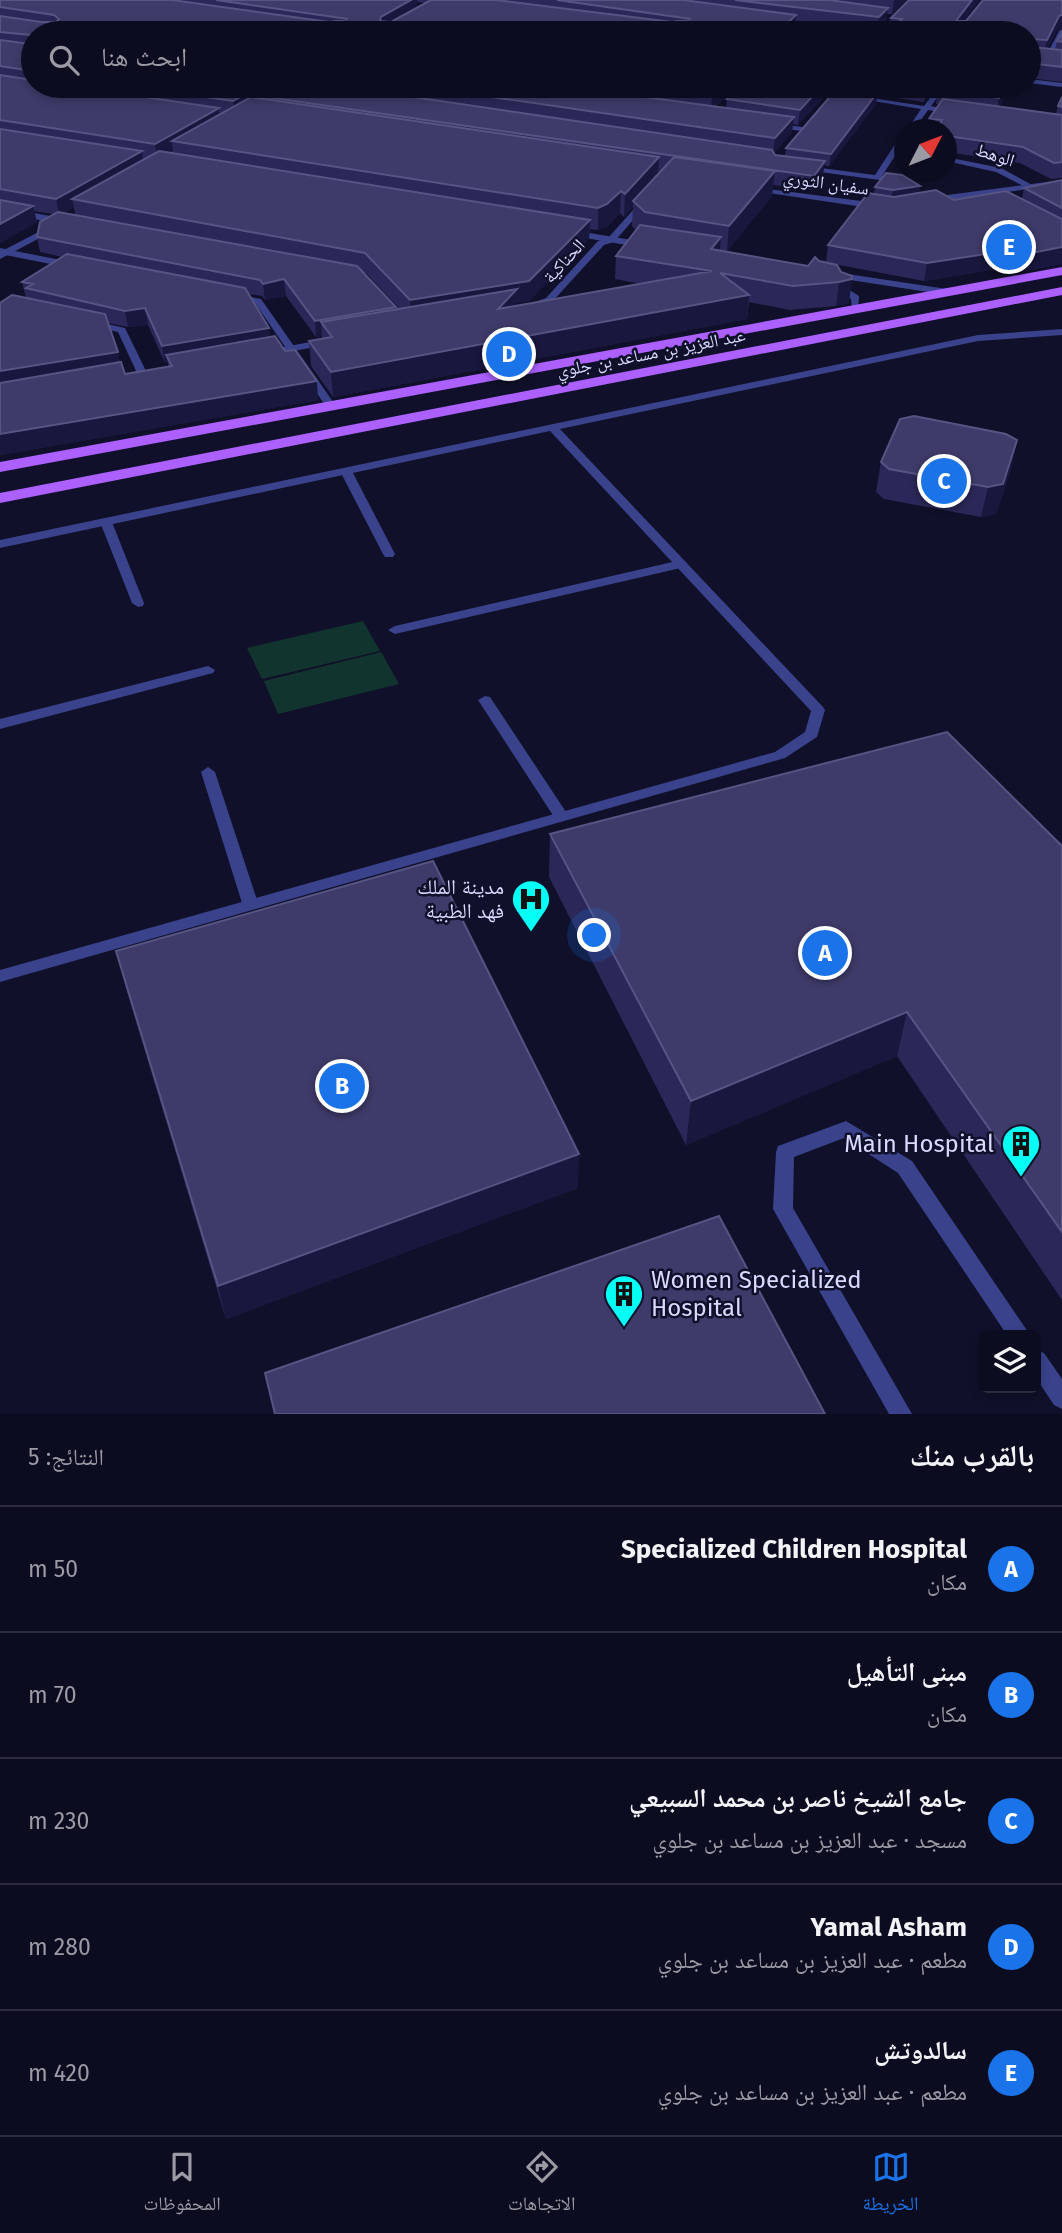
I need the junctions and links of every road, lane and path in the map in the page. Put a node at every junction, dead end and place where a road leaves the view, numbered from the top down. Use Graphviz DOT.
graph roads {
  1 [pos="913,0"];
  2 [pos="883,17"];
  3 [pos="897,19"];
  4 [pos="763,20"];
  5 [pos="771,21"];
  6 [pos="895,21"];
  7 [pos="1061,34"];
  8 [pos="1041,58"];
  9 [pos="1041,82"];
  10 [pos="1062,85"];
  11 [pos="860,98"];
  12 [pos="933,98"];
  13 [pos="926,108"];
  14 [pos="967,114"];
  15 [pos="918,119"];
  16 [pos="810,120"];
  17 [pos="764,124"];
  18 [pos="802,129"];
  19 [pos="794,139"];
  20 [pos="894,152"];
  21 [pos="957,161"];
  22 [pos="790,166"];
  23 [pos="877,178"];
  24 [pos="894,181"];
  25 [pos="1062,182"];
  26 [pos="747,187"];
  27 [pos="1032,187"];
  28 [pos="652,194"];
  29 [pos="989,194"];
  30 [pos="923,198"];
  31 [pos="1001,201"];
  32 [pos="891,208"];
  33 [pos="0,210"];
  34 [pos="76,219"];
  35 [pos="63,222"];
  36 [pos="556,231"];
  37 [pos="611,240"];
  38 [pos="652,246"];
  39 [pos="2,253"];
  40 [pos="86,268"];
  41 [pos="1062,271"];
  42 [pos="1062,291"];
  43 [pos="947,292"];
  44 [pos="218,293"];
  45 [pos="525,307"];
  46 [pos="855,309"];
  47 [pos="82,321"];
  48 [pos="1062,332"];
  49 [pos="342,339"];
  50 [pos="290,349"];
  51 [pos="250,356"];
  52 [pos="156,371"];
  53 [pos="142,373"];
  54 [pos="129,375"];
  55 [pos="331,406"];
  56 [pos="553,428"];
  57 [pos="0,467"];
  58 [pos="346,473"];
  59 [pos="0,498"];
  60 [pos="106,522"];
  61 [pos="0,544"];
  62 [pos="389,554"];
  63 [pos="681,564"];
  64 [pos="138,603"];
  65 [pos="395,630"];
  66 [pos="208,670"];
  67 [pos="485,700"];
  68 [pos="0,724"];
  69 [pos="208,772"];
  70 [pos="561,816"];
  71 [pos="250,903"];
  72 [pos="0,976"];
  73 [pos="1016,1330"];
  74 [pos="1041,1367"];
  75 [pos="1062,1398"];
  76 [pos="901,1414"];
  1 -- 3 [label="street"];
  2 -- 3 [label="street"];
  3 -- 6 [label="street"];
  4 -- 5 [label="street"];
  7 -- 8 [label="street"];
  9 -- 10 [label="street"];
  11 -- 13 [label="street"];
  12 -- 13 [label="street"];
  13 -- 14 [label="street"];
  13 -- 15 [label="street"];
  16 -- 18 [label="street"];
  17 -- 18 [label="street"];
  18 -- 19 [label="street"];
  20 -- 23 [label="street"];
  21 -- 27 [label="street, الوهط"];
  22 -- 23 [label="street"];
  23 -- 24 [label="street"];
  25 -- 27 [label="street"];
  26 -- 32 [label="street, سفيان الثوري"];
  27 -- 29 [label="street"];
  28 -- 37 [label="street, الحناكية"];
  29 -- 30 [label="street"];
  29 -- 31 [label="street"];
  33 -- 35 [label="street"];
  34 -- 35 [label="street"];
  35 -- 39 [label="street"];
  36 -- 37 [label="street"];
  37 -- 38 [label="street"];
  37 -- 45 [label="street, الحناكية"];
  39 -- 40 [label="street"];
  41 -- 43 [label="main road, عبد العزيز بن مساعد بن جلوي"];
  42 -- 59 [label="main road, عبد العزيز بن مساعد بن جلوي"];
  43 -- 46 [label="main road, عبد العزيز بن مساعد بن جلوي"];
  43 -- 46 [label="street"];
  44 -- 50 [label="street"];
  46 -- 55 [label="main road, عبد العزيز بن مساعد بن جلوي"];
  47 -- 53 [label="street"];
  48 -- 56 [label="street"];
  49 -- 50 [label="street"];
  50 -- 51 [label="street"];
  50 -- 55 [label="street"];
  52 -- 53 [label="street"];
  53 -- 54 [label="street"];
  55 -- 57 [label="main road, عبد العزيز بن مساعد بن جلوي"];
  56 -- 58 [label="street"];
  56 -- 63 [label="street"];
  58 -- 60 [label="street"];
  58 -- 62 [label="street"];
  60 -- 61 [label="street"];
  60 -- 64 [label="street"];
  63 -- 65 [label="street"];
  63 -- 70 [label="street"];
  66 -- 68 [label="street"];
  67 -- 70 [label="street"];
  69 -- 71 [label="street"];
  70 -- 71 [label="street"];
  71 -- 72 [label="street"];
  73 -- 76 [label="street"];
  74 -- 75 [label="street"];
}
